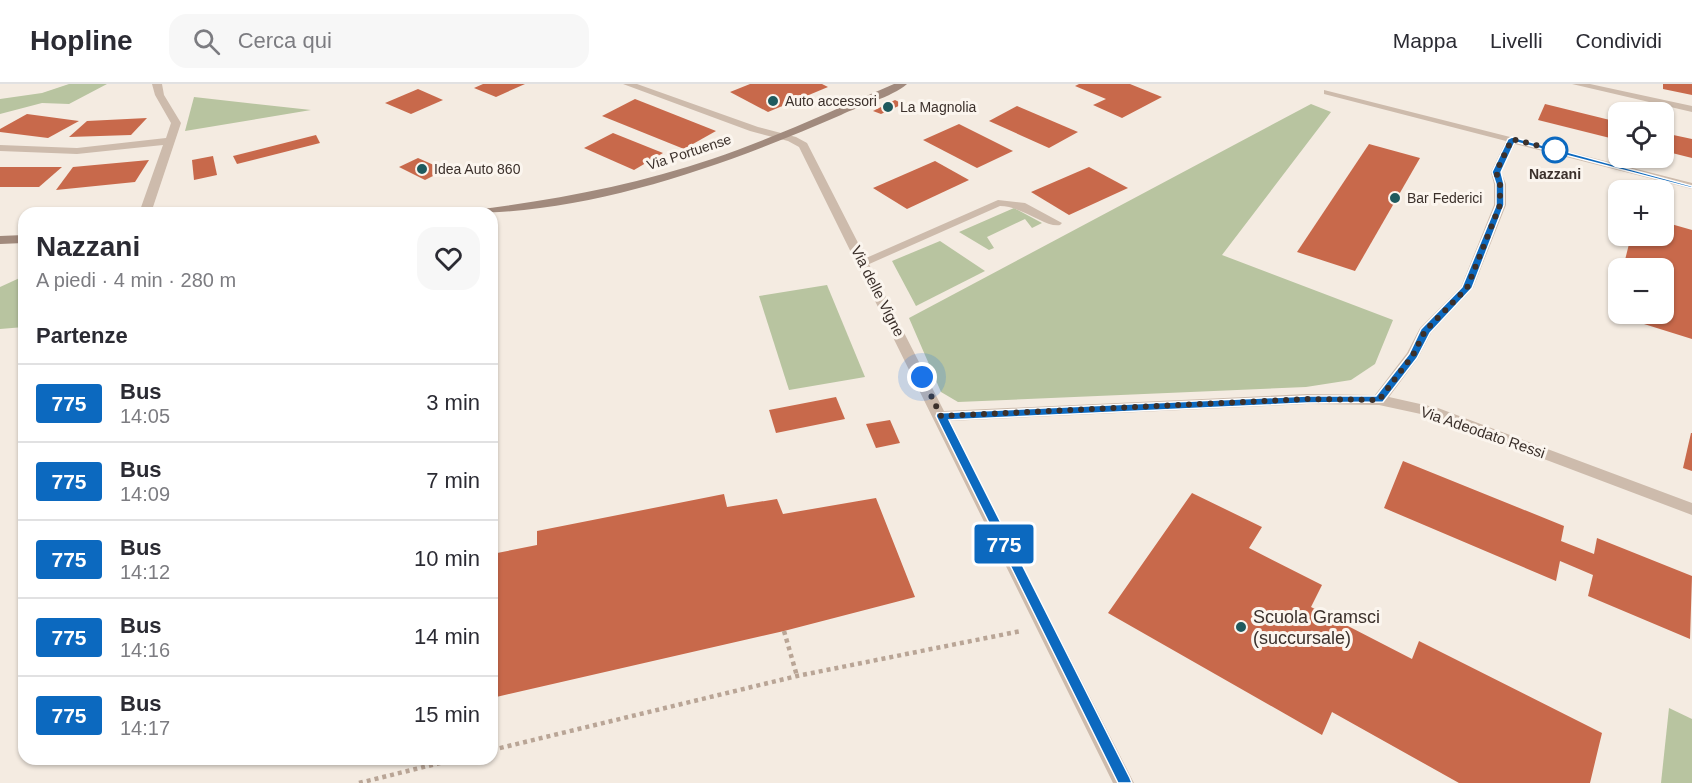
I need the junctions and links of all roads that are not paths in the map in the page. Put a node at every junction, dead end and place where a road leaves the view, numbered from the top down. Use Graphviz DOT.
graph roads {
  1 [pos="157,84"];
  2 [pos="628,84"];
  3 [pos="902,84"];
  4 [pos="1577,84"];
  5 [pos="1327,92"];
  6 [pos="1692,109"];
  7 [pos="780,135"];
  8 [pos="1512,139"];
  9 [pos="171,141"];
  10 [pos="0,148"];
  11 [pos="1692,186"];
  12 [pos="148,207"];
  13 [pos="498,210"];
  14 [pos="1056,224"];
  15 [pos="18,239"];
  16 [pos="0,240"];
  17 [pos="863,262"];
  18 [pos="1379,400"];
  19 [pos="941,416"];
  20 [pos="1692,509"];
  21 [pos="1124,783"];
  1 -- 9 [label="street"];
  2 -- 7 [label="street, Via delle Vigne"];
  3 -- 7 [label="main road, Via Portuense"];
  4 -- 6 [label="street"];
  5 -- 8 [label="street"];
  7 -- 13 [label="main road, Via Portuense"];
  7 -- 17 [label="street, Via delle Vigne"];
  8 -- 11 [label="street"];
  8 -- 18 [label="street"];
  9 -- 10 [label="street"];
  9 -- 12 [label="street"];
  14 -- 17 [label="street"];
  15 -- 16 [label="main road"];
  17 -- 19 [label="street, Via delle Vigne"];
  18 -- 19 [label="street, Via Adeodato Ressi"];
  18 -- 20 [label="street, Via Adeodato Ressi"];
  19 -- 21 [label="street, Via delle Vigne"];
}
